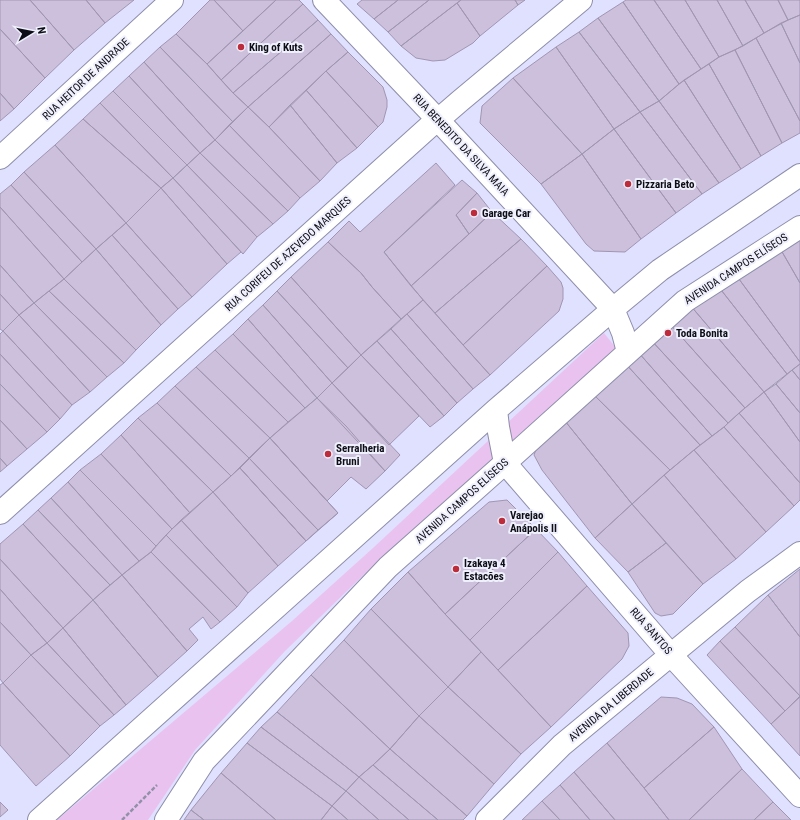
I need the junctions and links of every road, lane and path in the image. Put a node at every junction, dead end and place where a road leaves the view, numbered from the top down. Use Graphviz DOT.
graph roads {
  1 [pos="172,0"];
  2 [pos="324,0"];
  3 [pos="581,0"];
  4 [pos="438,120"];
  5 [pos="0,158"];
  6 [pos="800,176"];
  7 [pos="800,227"];
  8 [pos="613,309"];
  9 [pos="628,352"];
  10 [pos="496,410"];
  11 [pos="505,463"];
  12 [pos="0,513"];
  13 [pos="800,553"];
  14 [pos="671,655"];
  15 [pos="800,796"];
  16 [pos="39,820"];
  17 [pos="166,820"];
  18 [pos="487,820"];
  1 -- 5 [label="street, RUA HEITOR DE ANDRADE"];
  2 -- 4 [label="street, RUA BENEDITO DA SILVA MAIA"];
  3 -- 4 [label="street, RUA CORIFEU DE AZEVEDO MARQUES"];
  4 -- 8 [label="street, RUA BENEDITO DA SILVA MAIA"];
  4 -- 12 [label="street, RUA CORIFEU DE AZEVEDO MARQUES"];
  6 -- 8 [label="street"];
  7 -- 9 [label="street, AVENIDA CAMPOS ELÍSEOS"];
  8 -- 9 [label="street"];
  8 -- 10 [label="street"];
  9 -- 11 [label="street, AVENIDA CAMPOS ELÍSEOS"];
  10 -- 11 [label="street"];
  10 -- 16 [label="street"];
  11 -- 14 [label="street, RUA SANTOS"];
  11 -- 17 [label="street, AVENIDA CAMPOS ELÍSEOS"];
  13 -- 14 [label="street, AVENIDA DA LIBERDADE"];
  14 -- 15 [label="street, RUA SANTOS"];
  14 -- 18 [label="street, AVENIDA DA LIBERDADE"];
}
